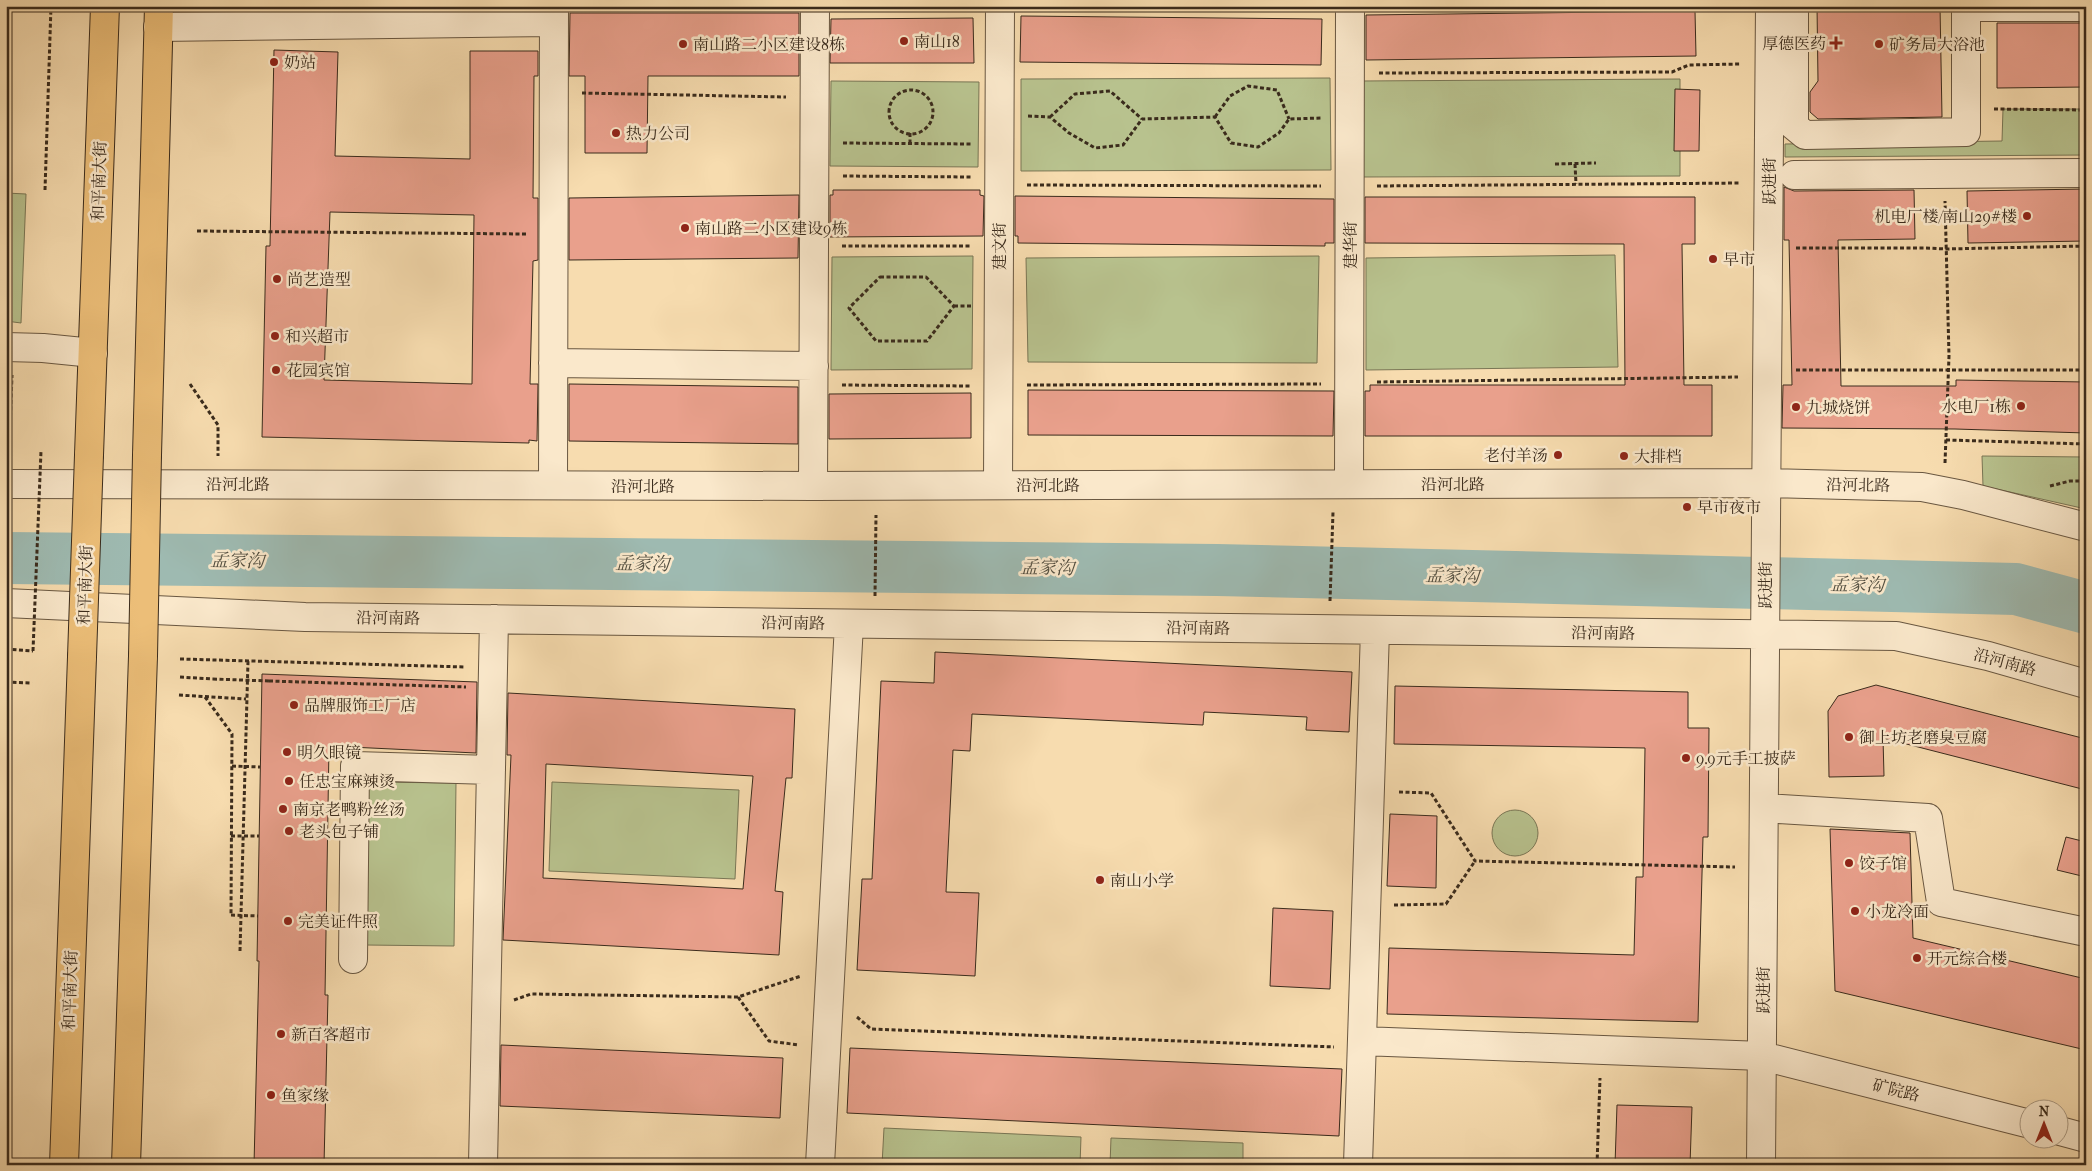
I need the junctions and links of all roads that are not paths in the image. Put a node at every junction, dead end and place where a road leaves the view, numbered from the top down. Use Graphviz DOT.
graph roads {
  1 [pos="105,6"];
  2 [pos="815,6"];
  3 [pos="1000,6"];
  4 [pos="1350,6"];
  5 [pos="1770,6"];
  6 [pos="1794,6"];
  7 [pos="2086,7"];
  8 [pos="554,14"];
  9 [pos="159,16"];
  10 [pos="2086,173"];
  11 [pos="1794,175"];
  12 [pos="9,347"];
  13 [pos="93,353"];
  14 [pos="553,362"];
  15 [pos="814,376"];
  16 [pos="7,484"];
  17 [pos="1341,484"];
  18 [pos="1766,484"];
  19 [pos="553,485"];
  20 [pos="998,485"];
  21 [pos="813,486"];
  22 [pos="2086,527"];
  23 [pos="6,603"];
  24 [pos="494,619"];
  25 [pos="862,624"];
  26 [pos="1765,626"];
  27 [pos="1375,630"];
  28 [pos="2086,684"];
  29 [pos="491,770"];
  30 [pos="1764,808"];
  31 [pos="2086,932"];
  32 [pos="354,959"];
  33 [pos="1362,1044"];
  34 [pos="1762,1056"];
  35 [pos="2020,1121"];
  36 [pos="2070,1134"];
  37 [pos="2086,1138"];
  38 [pos="64,1165"];
  39 [pos="126,1165"];
  40 [pos="483,1165"];
  41 [pos="820,1165"];
  42 [pos="1358,1165"];
  43 [pos="1761,1165"];
  1 -- 13 [label="main road, 和平南大街"];
  2 -- 15 [label="street"];
  3 -- 20 [label="street, 建文街"];
  4 -- 17 [label="street, 建华街"];
  5 -- 18 [label="street, 跃进街"];
  6 -- 7 [label="street"];
  8 -- 9 [label="street"];
  8 -- 14 [label="street"];
  9 -- 39 [label="main road, bridge"];
  10 -- 11 [label="street"];
  12 -- 13 [label="street"];
  13 -- 38 [label="main road, 和平南大街, bridge"];
  14 -- 15 [label="street"];
  14 -- 19 [label="street"];
  15 -- 21 [label="street"];
  16 -- 19 [label="street, 沿河北路"];
  17 -- 18 [label="street, 沿河北路"];
  17 -- 20 [label="street, 沿河北路"];
  18 -- 22 [label="street, 沿河北路"];
  18 -- 26 [label="street, 跃进街"];
  19 -- 21 [label="street, 沿河北路"];
  20 -- 21 [label="street, 沿河北路"];
  23 -- 24 [label="street, 沿河南路"];
  24 -- 25 [label="street, 沿河南路"];
  24 -- 29 [label="street"];
  25 -- 27 [label="street, 沿河南路"];
  25 -- 41 [label="street"];
  26 -- 27 [label="street, 沿河南路"];
  26 -- 28 [label="street, 沿河南路"];
  26 -- 30 [label="street, 跃进街"];
  27 -- 33 [label="street"];
  29 -- 32 [label="street"];
  29 -- 40 [label="street"];
  30 -- 31 [label="street"];
  30 -- 34 [label="street, 跃进街"];
  33 -- 34 [label="street, 矿院路"];
  33 -- 42 [label="street"];
  34 -- 35 [label="street, 矿院路"];
  34 -- 43 [label="street, 跃进街"];
  36 -- 37 [label="street"];
}
